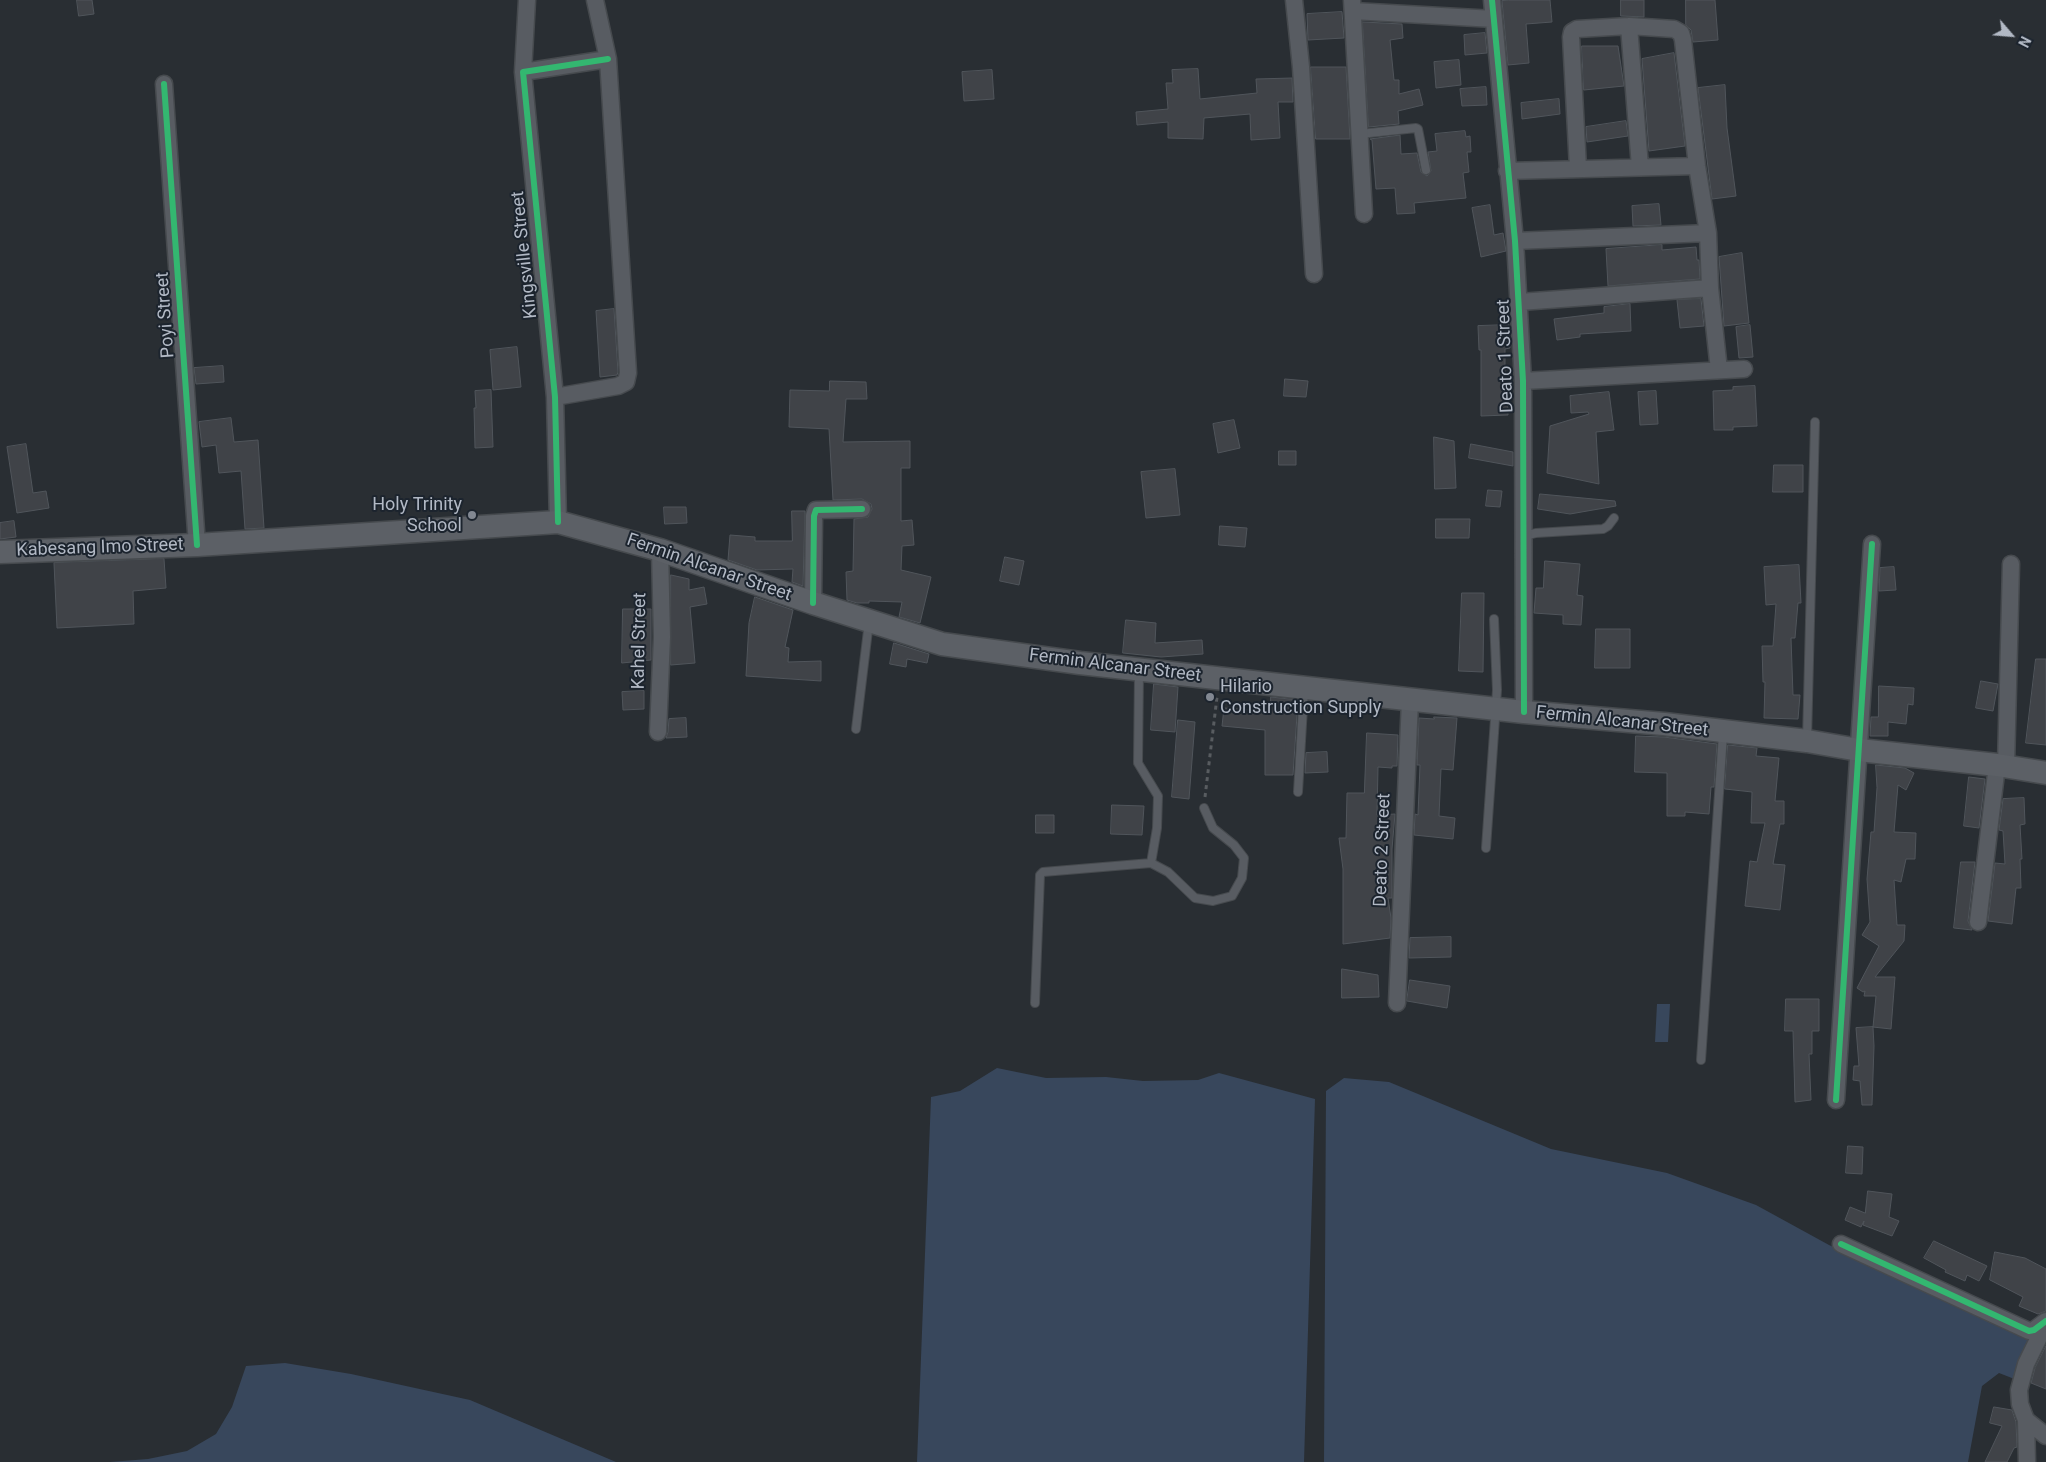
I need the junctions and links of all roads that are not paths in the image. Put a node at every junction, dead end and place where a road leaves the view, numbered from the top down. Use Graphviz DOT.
graph roads {
  1 [pos="527,0"];
  2 [pos="595,0"];
  3 [pos="1294,0"];
  4 [pos="1492,0"];
  5 [pos="1353,6"];
  6 [pos="1494,19"];
  7 [pos="1629,26"];
  8 [pos="608,59"];
  9 [pos="523,72"];
  10 [pos="164,84"];
  11 [pos="1360,134"];
  12 [pos="1697,166"];
  13 [pos="1640,167"];
  14 [pos="1578,168"];
  15 [pos="1426,170"];
  16 [pos="1507,171"];
  17 [pos="1364,214"];
  18 [pos="1708,233"];
  19 [pos="1515,241"];
  20 [pos="1314,274"];
  21 [pos="1710,288"];
  22 [pos="1520,302"];
  23 [pos="1744,369"];
  24 [pos="1719,370"];
  25 [pos="1523,382"];
  26 [pos="555,397"];
  27 [pos="1815,422"];
  28 [pos="862,510"];
  29 [pos="1614,518"];
  30 [pos="558,522"];
  31 [pos="1524,536"];
  32 [pos="617,538"];
  33 [pos="197,544"];
  34 [pos="1872,544"];
  35 [pos="660,550"];
  36 [pos="0,552"];
  37 [pos="2011,564"];
  38 [pos="813,603"];
  39 [pos="1494,619"];
  40 [pos="869,620"];
  41 [pos="1139,669"];
  42 [pos="1304,688"];
  43 [pos="1410,700"];
  44 [pos="1496,709"];
  45 [pos="1524,712"];
  46 [pos="856,729"];
  47 [pos="658,732"];
  48 [pos="1723,732"];
  49 [pos="1807,741"];
  50 [pos="1858,750"];
  51 [pos="2002,766"];
  52 [pos="2046,773"];
  53 [pos="1298,792"];
  54 [pos="1204,808"];
  55 [pos="1486,848"];
  56 [pos="1151,864"];
  57 [pos="1978,922"];
  58 [pos="1397,1003"];
  59 [pos="1035,1004"];
  60 [pos="1701,1060"];
  61 [pos="1836,1100"];
  62 [pos="1841,1244"];
  63 [pos="2046,1322"];
  64 [pos="2026,1420"];
  65 [pos="2046,1436"];
  66 [pos="2027,1462"];
  1 -- 9 [label="street, Kingsville Street"];
  2 -- 8 [label="street"];
  3 -- 20 [label="street"];
  4 -- 6 [label="street, Deato 1 Street"];
  5 -- 6 [label="street"];
  5 -- 11 [label="street"];
  6 -- 16 [label="street, Deato 1 Street"];
  7 -- 12 [label="street"];
  7 -- 13 [label="street"];
  7 -- 14 [label="street"];
  8 -- 9 [label="street"];
  8 -- 26 [label="street"];
  9 -- 26 [label="street, Kingsville Street"];
  10 -- 33 [label="street, Poyi Street"];
  11 -- 15 [label="lane"];
  11 -- 17 [label="street"];
  12 -- 13 [label="street"];
  12 -- 18 [label="street"];
  13 -- 14 [label="street"];
  14 -- 16 [label="street"];
  16 -- 19 [label="street, Deato 1 Street"];
  18 -- 19 [label="street"];
  18 -- 21 [label="street"];
  19 -- 22 [label="street, Deato 1 Street"];
  21 -- 22 [label="street"];
  21 -- 24 [label="street"];
  22 -- 25 [label="street, Deato 1 Street"];
  23 -- 24 [label="street"];
  24 -- 25 [label="street"];
  25 -- 31 [label="street, Deato 1 Street"];
  26 -- 30 [label="street, Kingsville Street"];
  27 -- 49 [label="lane"];
  28 -- 38 [label="street"];
  29 -- 31 [label="lane"];
  30 -- 32 [label="main road, Kabesang Imo Street"];
  30 -- 33 [label="main road, Kabesang Imo Street"];
  31 -- 45 [label="street, Deato 1 Street"];
  32 -- 35 [label="main road, Fermin Alcanar Street"];
  33 -- 36 [label="main road, Kabesang Imo Street"];
  34 -- 50 [label="street"];
  35 -- 38 [label="main road, Fermin Alcanar Street"];
  35 -- 47 [label="street, Kahel Street"];
  37 -- 51 [label="street"];
  38 -- 40 [label="main road, Fermin Alcanar Street"];
  39 -- 44 [label="lane"];
  40 -- 41 [label="main road, Fermin Alcanar Street"];
  40 -- 46 [label="lane"];
  41 -- 42 [label="main road, Fermin Alcanar Street"];
  41 -- 56 [label="lane"];
  42 -- 43 [label="main road, Fermin Alcanar Street"];
  42 -- 53 [label="lane"];
  43 -- 44 [label="main road, Fermin Alcanar Street"];
  43 -- 58 [label="street, Deato 2 Street"];
  44 -- 45 [label="main road, Fermin Alcanar Street"];
  44 -- 55 [label="lane"];
  45 -- 48 [label="main road, Fermin Alcanar Street"];
  48 -- 49 [label="main road, Fermin Alcanar Street"];
  48 -- 60 [label="lane"];
  49 -- 50 [label="main road, Fermin Alcanar Street"];
  50 -- 51 [label="main road, Fermin Alcanar Street"];
  50 -- 61 [label="street"];
  51 -- 52 [label="main road, Fermin Alcanar Street"];
  51 -- 57 [label="street"];
  54 -- 56 [label="lane"];
  56 -- 59 [label="lane"];
  62 -- 63 [label="street"];
  63 -- 64 [label="street"];
  64 -- 65 [label="street"];
  64 -- 66 [label="street"];
}
